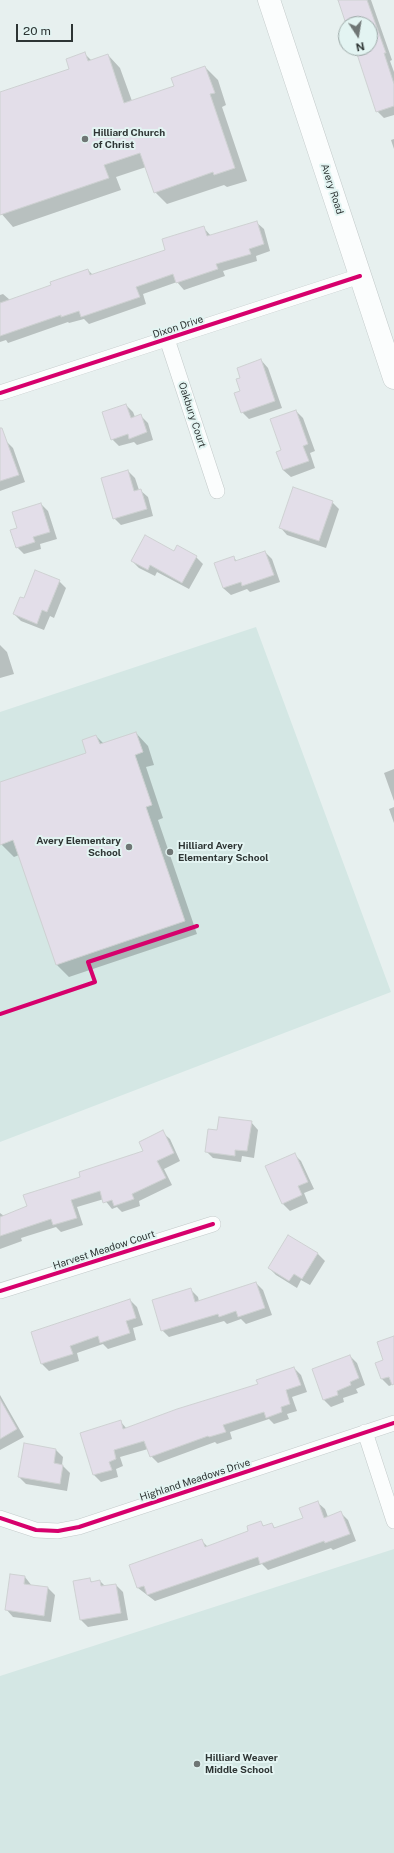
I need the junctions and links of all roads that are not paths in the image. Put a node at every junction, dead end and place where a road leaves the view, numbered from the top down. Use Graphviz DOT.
graph roads {
  1 [pos="269,0"];
  2 [pos="360,276"];
  3 [pos="167,339"];
  4 [pos="394,378"];
  5 [pos="0,393"];
  6 [pos="217,491"];
  7 [pos="213,1224"];
  8 [pos="0,1291"];
  9 [pos="394,1423"];
  10 [pos="365,1432"];
  11 [pos="0,1518"];
  12 [pos="394,1521"];
  1 -- 2 [label="main road, Avery Road"];
  2 -- 3 [label="street, Dixon Drive"];
  2 -- 4 [label="main road, Avery Road"];
  3 -- 5 [label="street, Dixon Drive"];
  3 -- 6 [label="street, Oakbury Court"];
  7 -- 8 [label="street, Harvest Meadow Court"];
  9 -- 10 [label="street, Highland Meadows Drive"];
  10 -- 11 [label="street, Highland Meadows Drive"];
  10 -- 12 [label="street"];
}
